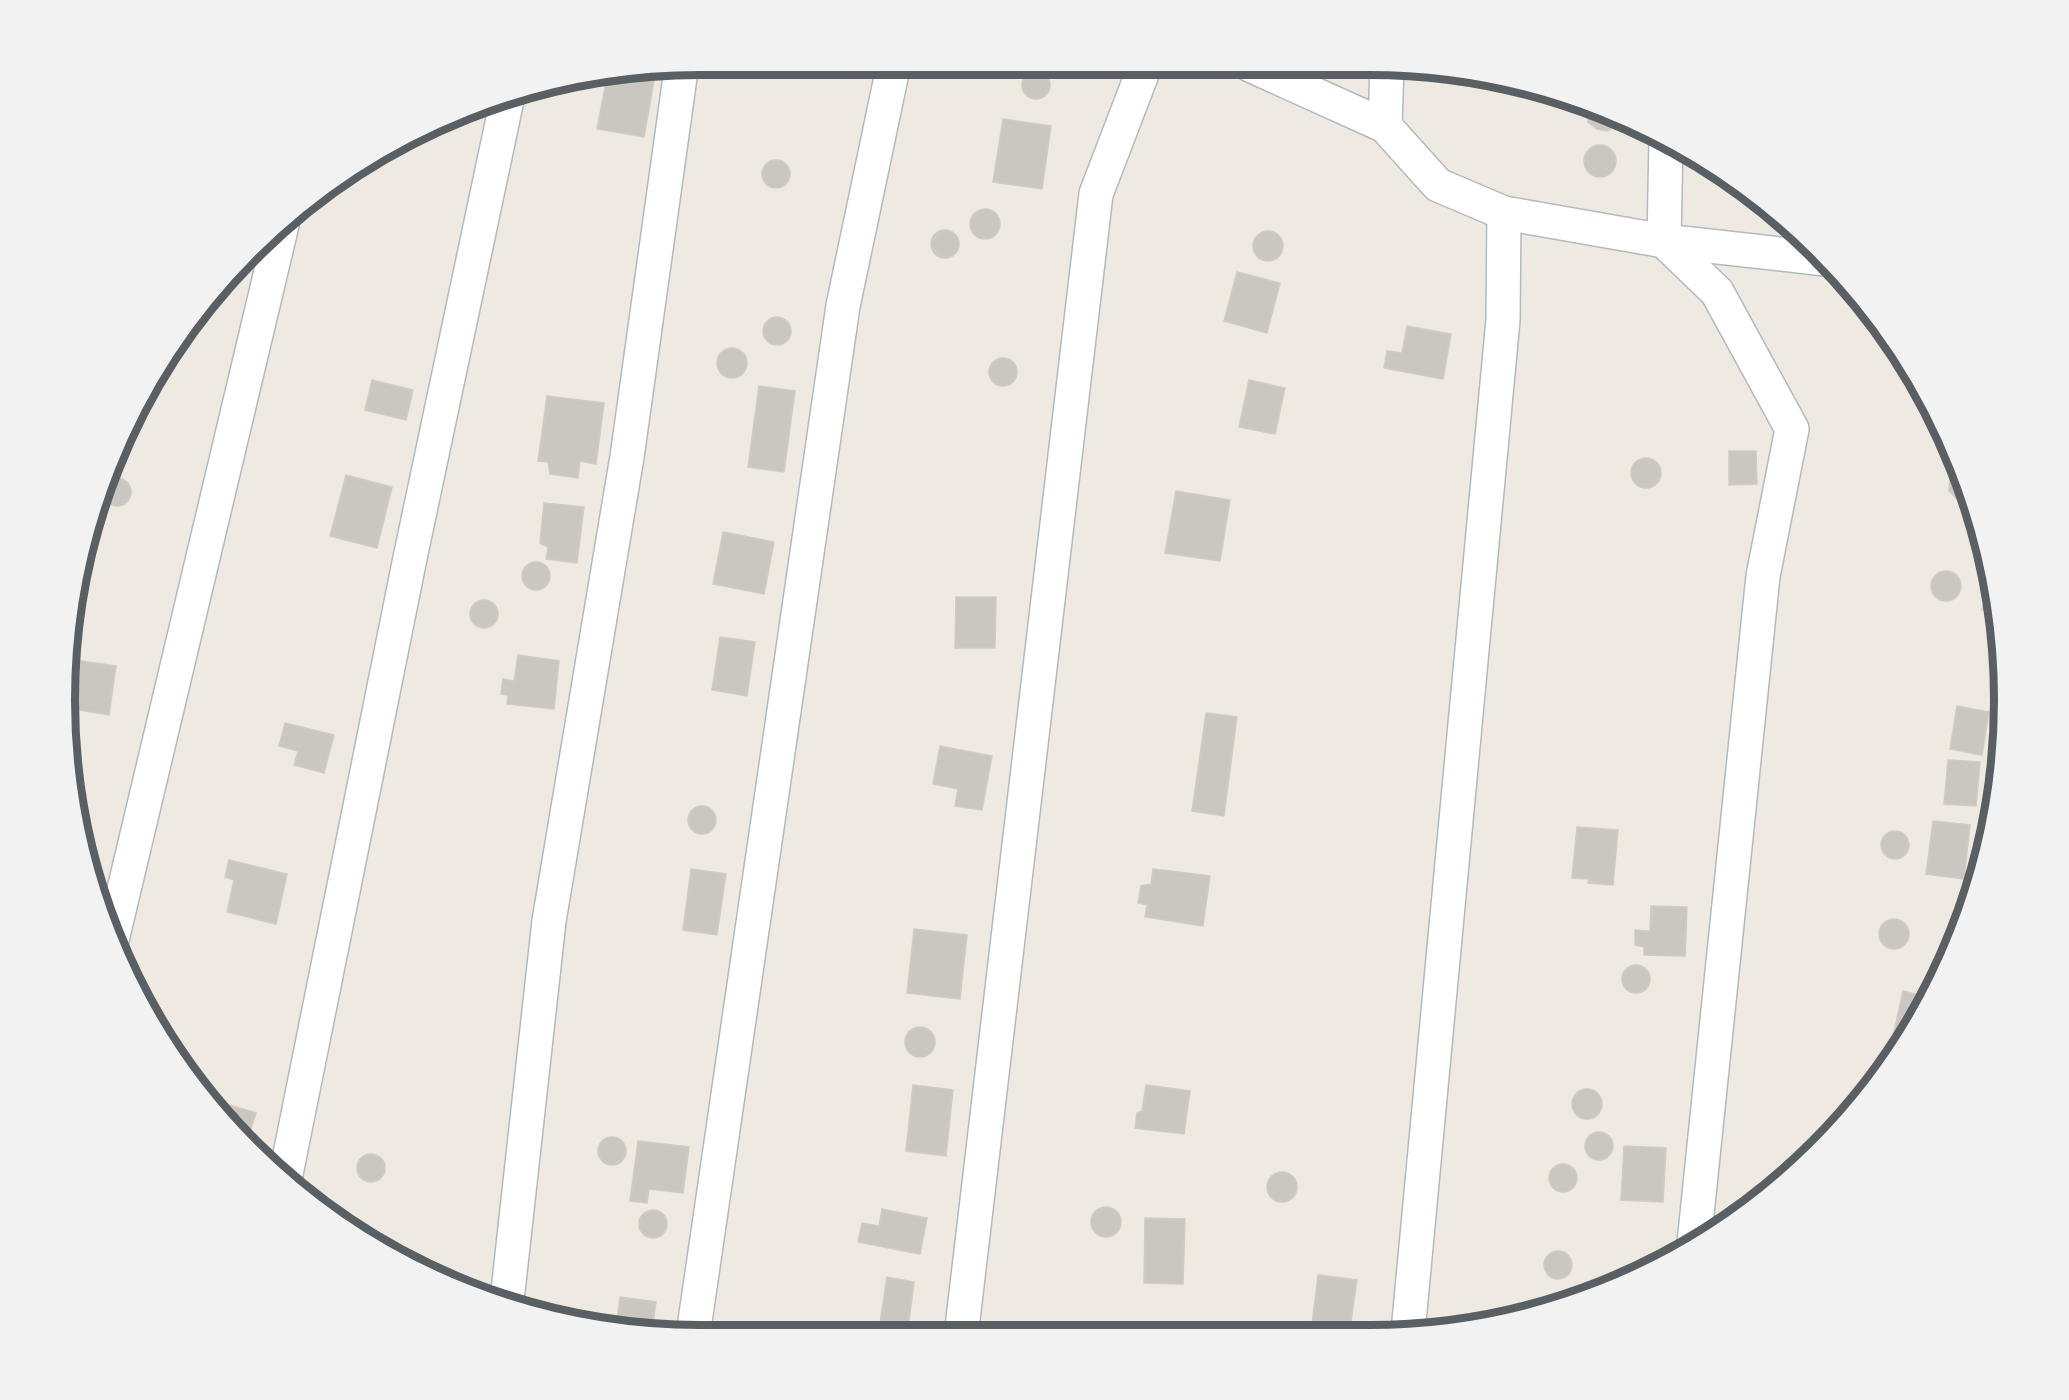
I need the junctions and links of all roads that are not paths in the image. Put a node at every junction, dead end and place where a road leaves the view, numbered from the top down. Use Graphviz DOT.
graph roads {
  1 [pos="680,75"];
  2 [pos="892,75"];
  3 [pos="1142,75"];
  4 [pos="1272,75"];
  5 [pos="1387,75"];
  6 [pos="506,106"];
  7 [pos="1385,126"];
  8 [pos="1665,150"];
  9 [pos="1504,213"];
  10 [pos="279,239"];
  11 [pos="1664,241"];
  12 [pos="1810,257"];
  13 [pos="116,922"];
  14 [pos="287,1169"];
  15 [pos="1695,1233"];
  16 [pos="508,1295"];
  17 [pos="1409,1324"];
  18 [pos="694,1325"];
  19 [pos="962,1325"];
  1 -- 16 [label="street"];
  2 -- 18 [label="street"];
  3 -- 19 [label="street"];
  4 -- 7 [label="street"];
  5 -- 7 [label="street"];
  6 -- 14 [label="street"];
  7 -- 9 [label="street"];
  8 -- 11 [label="street"];
  9 -- 11 [label="street"];
  9 -- 17 [label="street"];
  10 -- 13 [label="street"];
  11 -- 12 [label="street"];
  11 -- 15 [label="street"];
}
